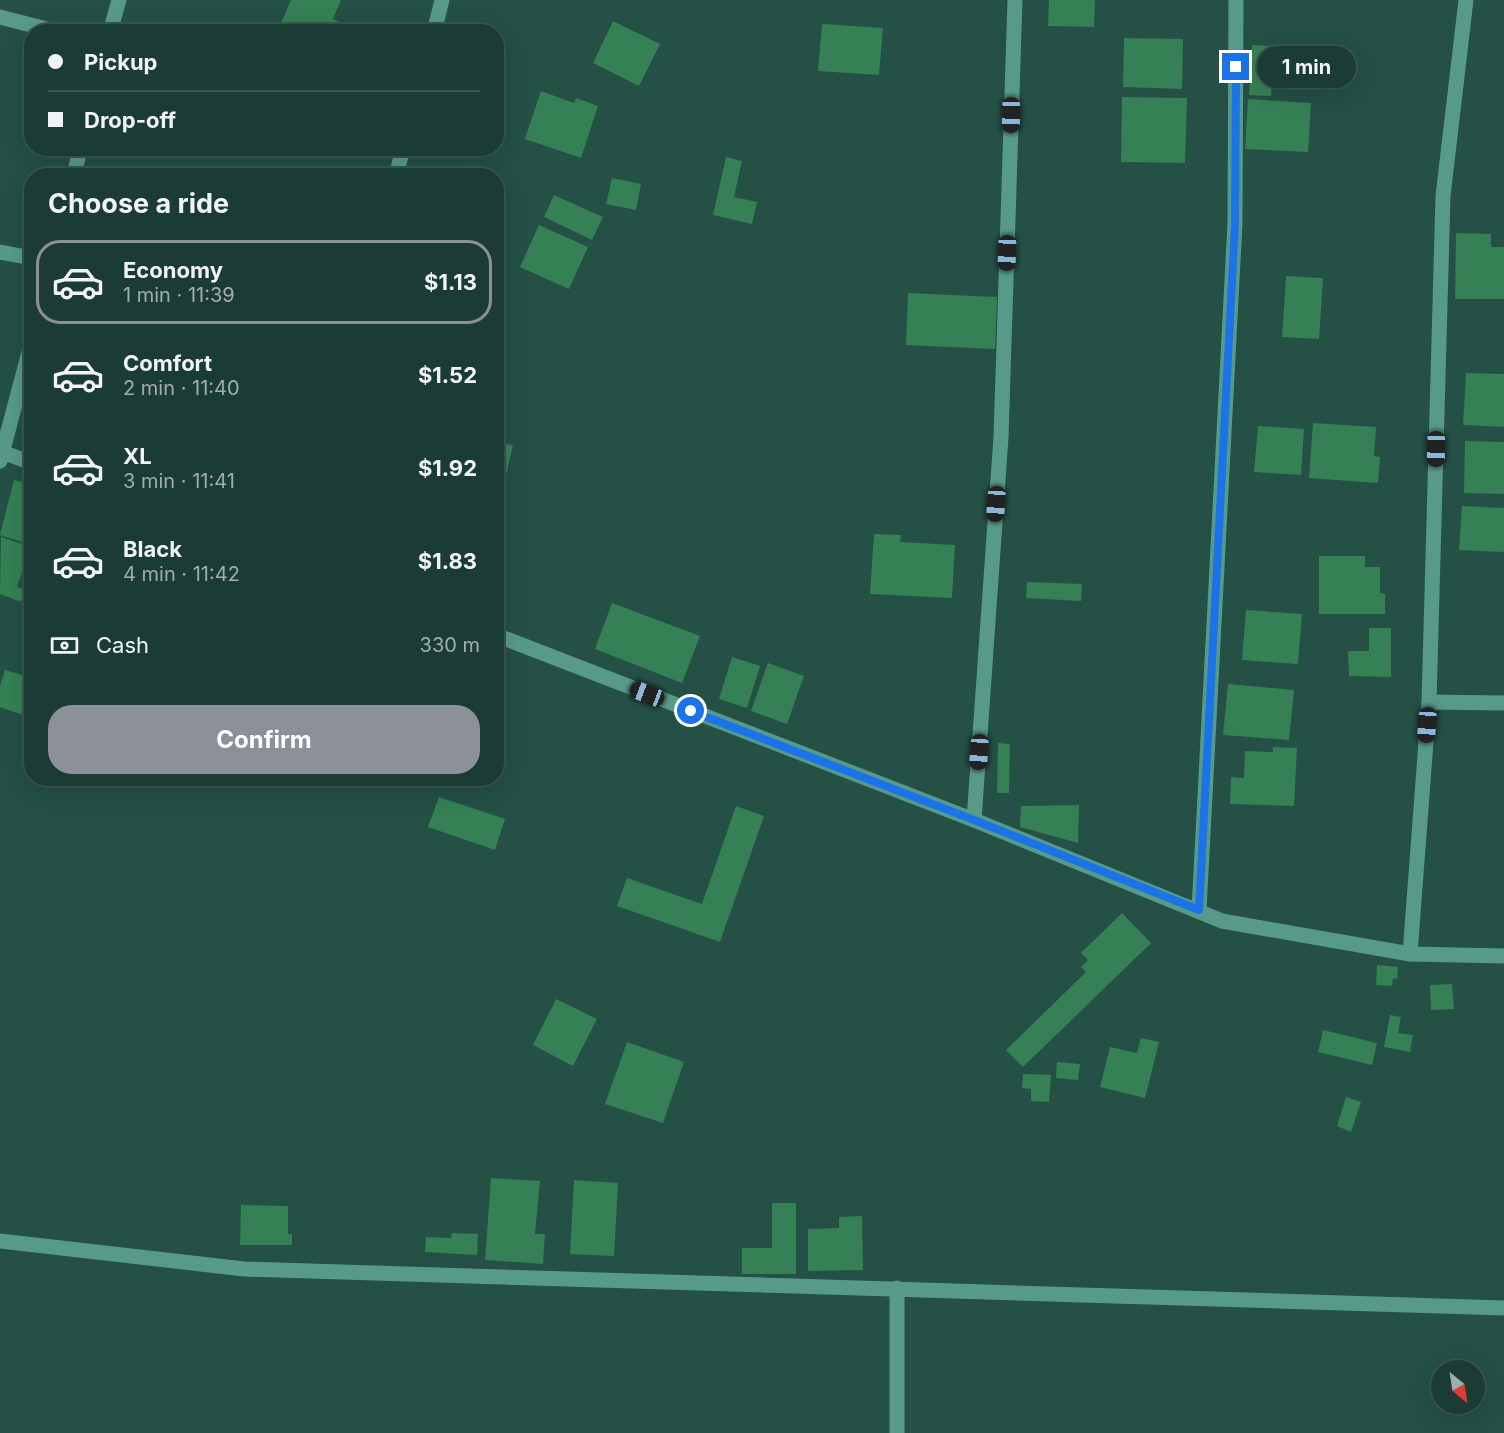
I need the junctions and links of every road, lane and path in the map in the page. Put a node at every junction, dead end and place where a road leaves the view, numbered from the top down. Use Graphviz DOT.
graph roads {
  1 [pos="118,0"];
  2 [pos="442,0"];
  3 [pos="1015,0"];
  4 [pos="1236,0"];
  5 [pos="1466,0"];
  6 [pos="0,16"];
  7 [pos="29,24"];
  8 [pos="112,24"];
  9 [pos="436,24"];
  10 [pos="0,252"];
  11 [pos="24,256"];
  12 [pos="24,371"];
  13 [pos="1,456"];
  14 [pos="24,461"];
  15 [pos="504,638"];
  16 [pos="1429,702"];
  17 [pos="1504,703"];
  18 [pos="974,820"];
  19 [pos="1199,910"];
  20 [pos="1410,954"];
  21 [pos="1504,956"];
  22 [pos="0,1241"];
  23 [pos="897,1288"];
  24 [pos="1504,1308"];
  25 [pos="897,1433"];
  1 -- 8 [label="street"];
  2 -- 9 [label="street"];
  3 -- 18 [label="street"];
  4 -- 19 [label="street"];
  5 -- 16 [label="street"];
  6 -- 7 [label="street"];
  10 -- 11 [label="street"];
  12 -- 13 [label="street"];
  13 -- 14 [label="street"];
  15 -- 18 [label="street"];
  16 -- 17 [label="street"];
  16 -- 20 [label="street"];
  18 -- 19 [label="street"];
  19 -- 20 [label="street"];
  20 -- 21 [label="street"];
  22 -- 23 [label="street"];
  23 -- 24 [label="street"];
  23 -- 25 [label="street"];
}
